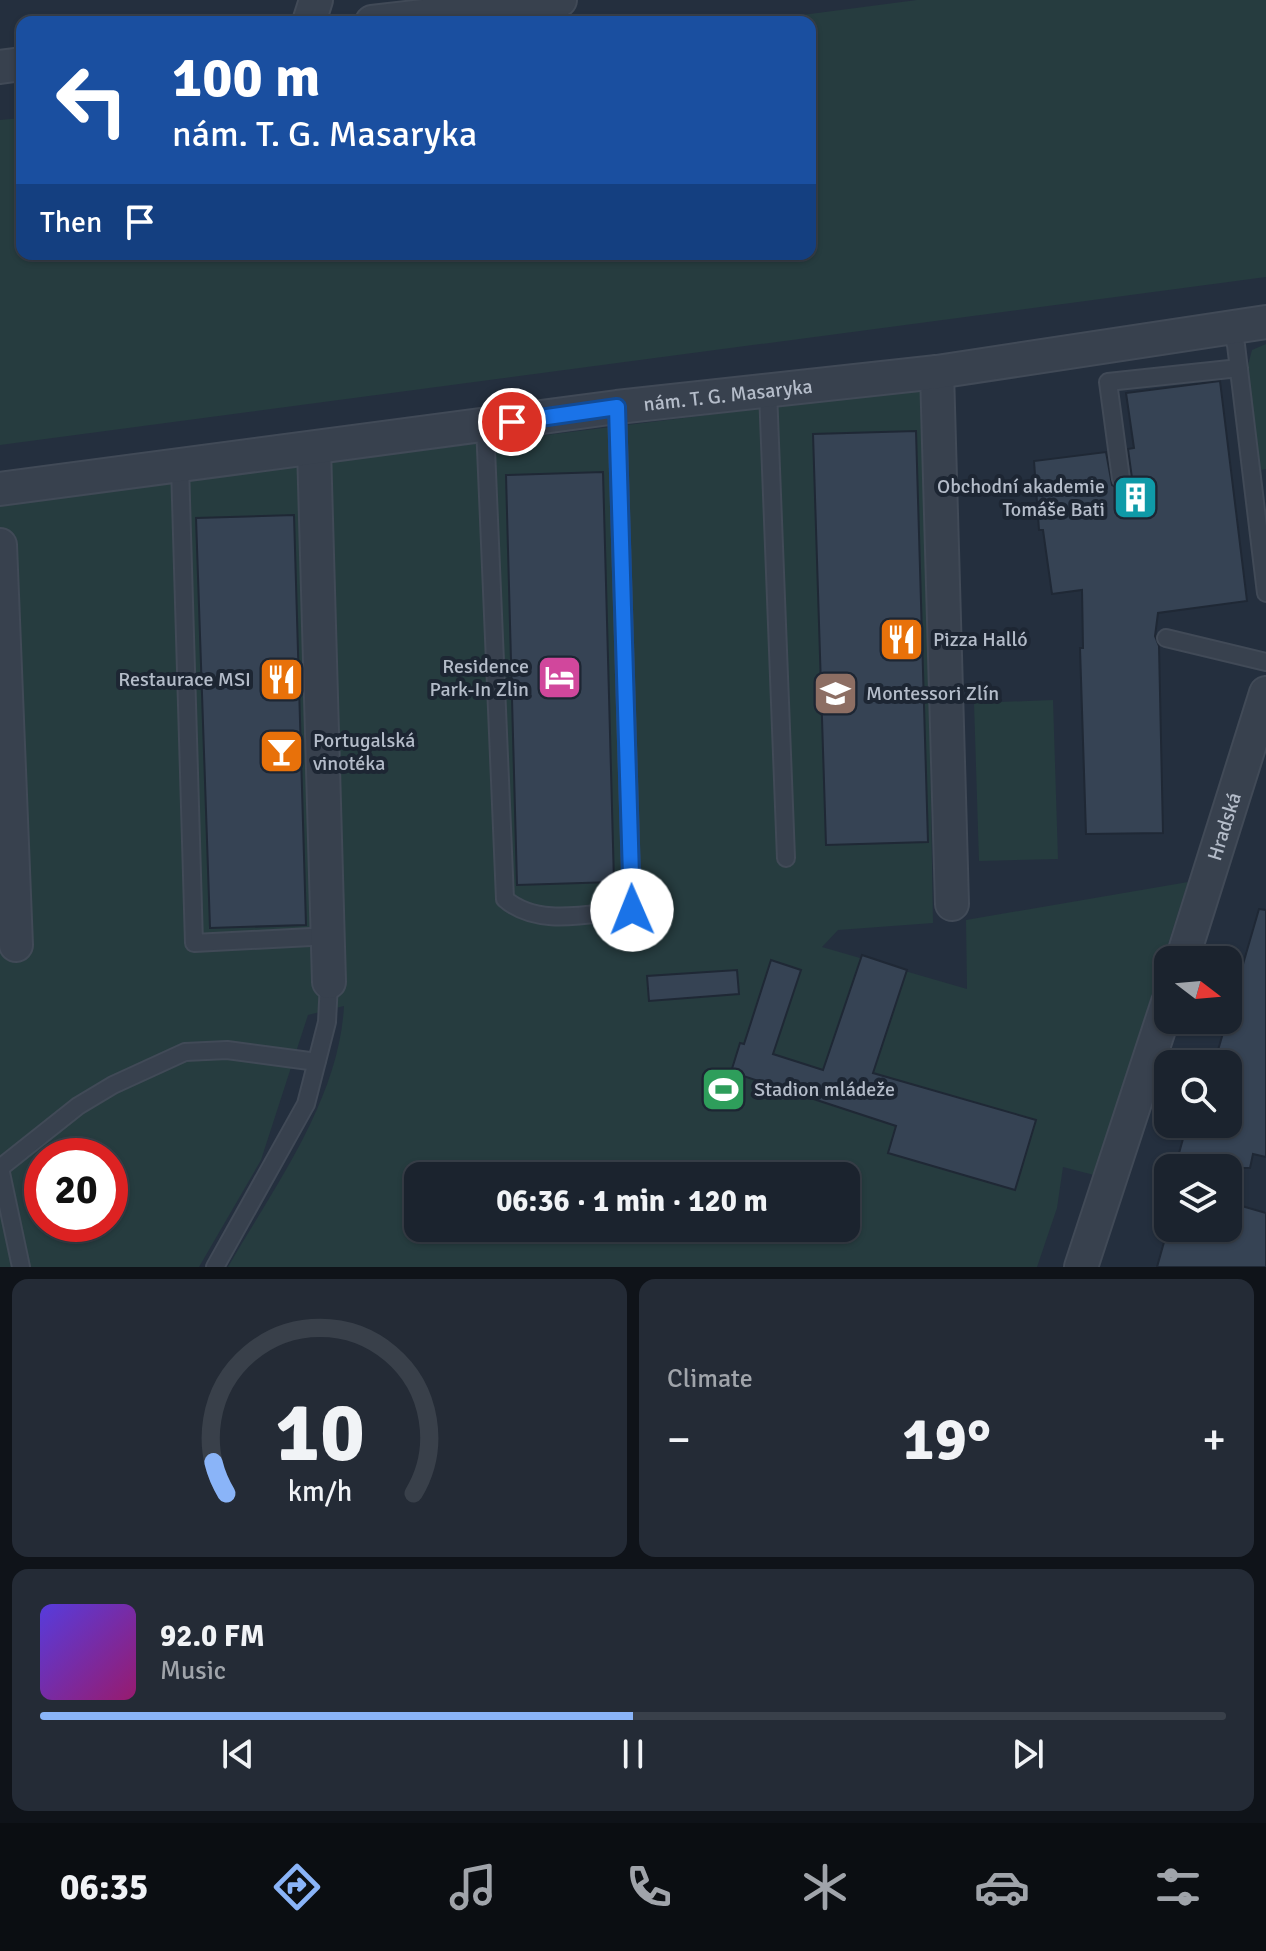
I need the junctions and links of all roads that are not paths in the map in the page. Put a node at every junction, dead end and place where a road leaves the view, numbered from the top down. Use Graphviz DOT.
graph roads {
  1 [pos="560,0"];
  2 [pos="510,3"];
  3 [pos="416,16"];
  4 [pos="1266,322"];
  5 [pos="1231,329"];
  6 [pos="1239,368"];
  7 [pos="937,372"];
  8 [pos="768,391"];
  9 [pos="617,407"];
  10 [pos="485,425"];
  11 [pos="314,448"];
  12 [pos="180,466"];
  13 [pos="1121,479"];
  14 [pos="0,489"];
  15 [pos="0,545"];
  16 [pos="1266,593"];
  17 [pos="1166,638"];
  18 [pos="1266,662"];
  19 [pos="1266,693"];
  20 [pos="786,858"];
  21 [pos="952,904"];
  22 [pos="330,936"];
  23 [pos="16,945"];
  24 [pos="1186,946"];
  25 [pos="329,982"];
  26 [pos="1157,1034"];
  27 [pos="317,1062"];
  28 [pos="21,1267"];
  29 [pos="215,1267"];
  30 [pos="1081,1267"];
  1 -- 2 [label="street"];
  2 -- 3 [label="street"];
  4 -- 5 [label="street, nám. T. G. Masaryka"];
  5 -- 6 [label="lane"];
  5 -- 7 [label="street, nám. T. G. Masaryka"];
  6 -- 13 [label="lane"];
  6 -- 16 [label="lane"];
  7 -- 8 [label="street, nám. T. G. Masaryka"];
  7 -- 21 [label="street"];
  8 -- 9 [label="street, nám. T. G. Masaryka"];
  8 -- 20 [label="lane"];
  9 -- 10 [label="street, nám. T. G. Masaryka"];
  9 -- 10 [label="lane"];
  10 -- 11 [label="street, nám. T. G. Masaryka"];
  11 -- 12 [label="street, nám. T. G. Masaryka"];
  11 -- 22 [label="street"];
  12 -- 14 [label="street, nám. T. G. Masaryka"];
  12 -- 22 [label="lane"];
  15 -- 23 [label="street"];
  17 -- 18 [label="lane"];
  19 -- 24 [label="street, Hradská"];
  22 -- 25 [label="street"];
  25 -- 27 [label="lane"];
  26 -- 30 [label="street"];
  27 -- 28 [label="lane"];
  27 -- 29 [label="lane"];
}
